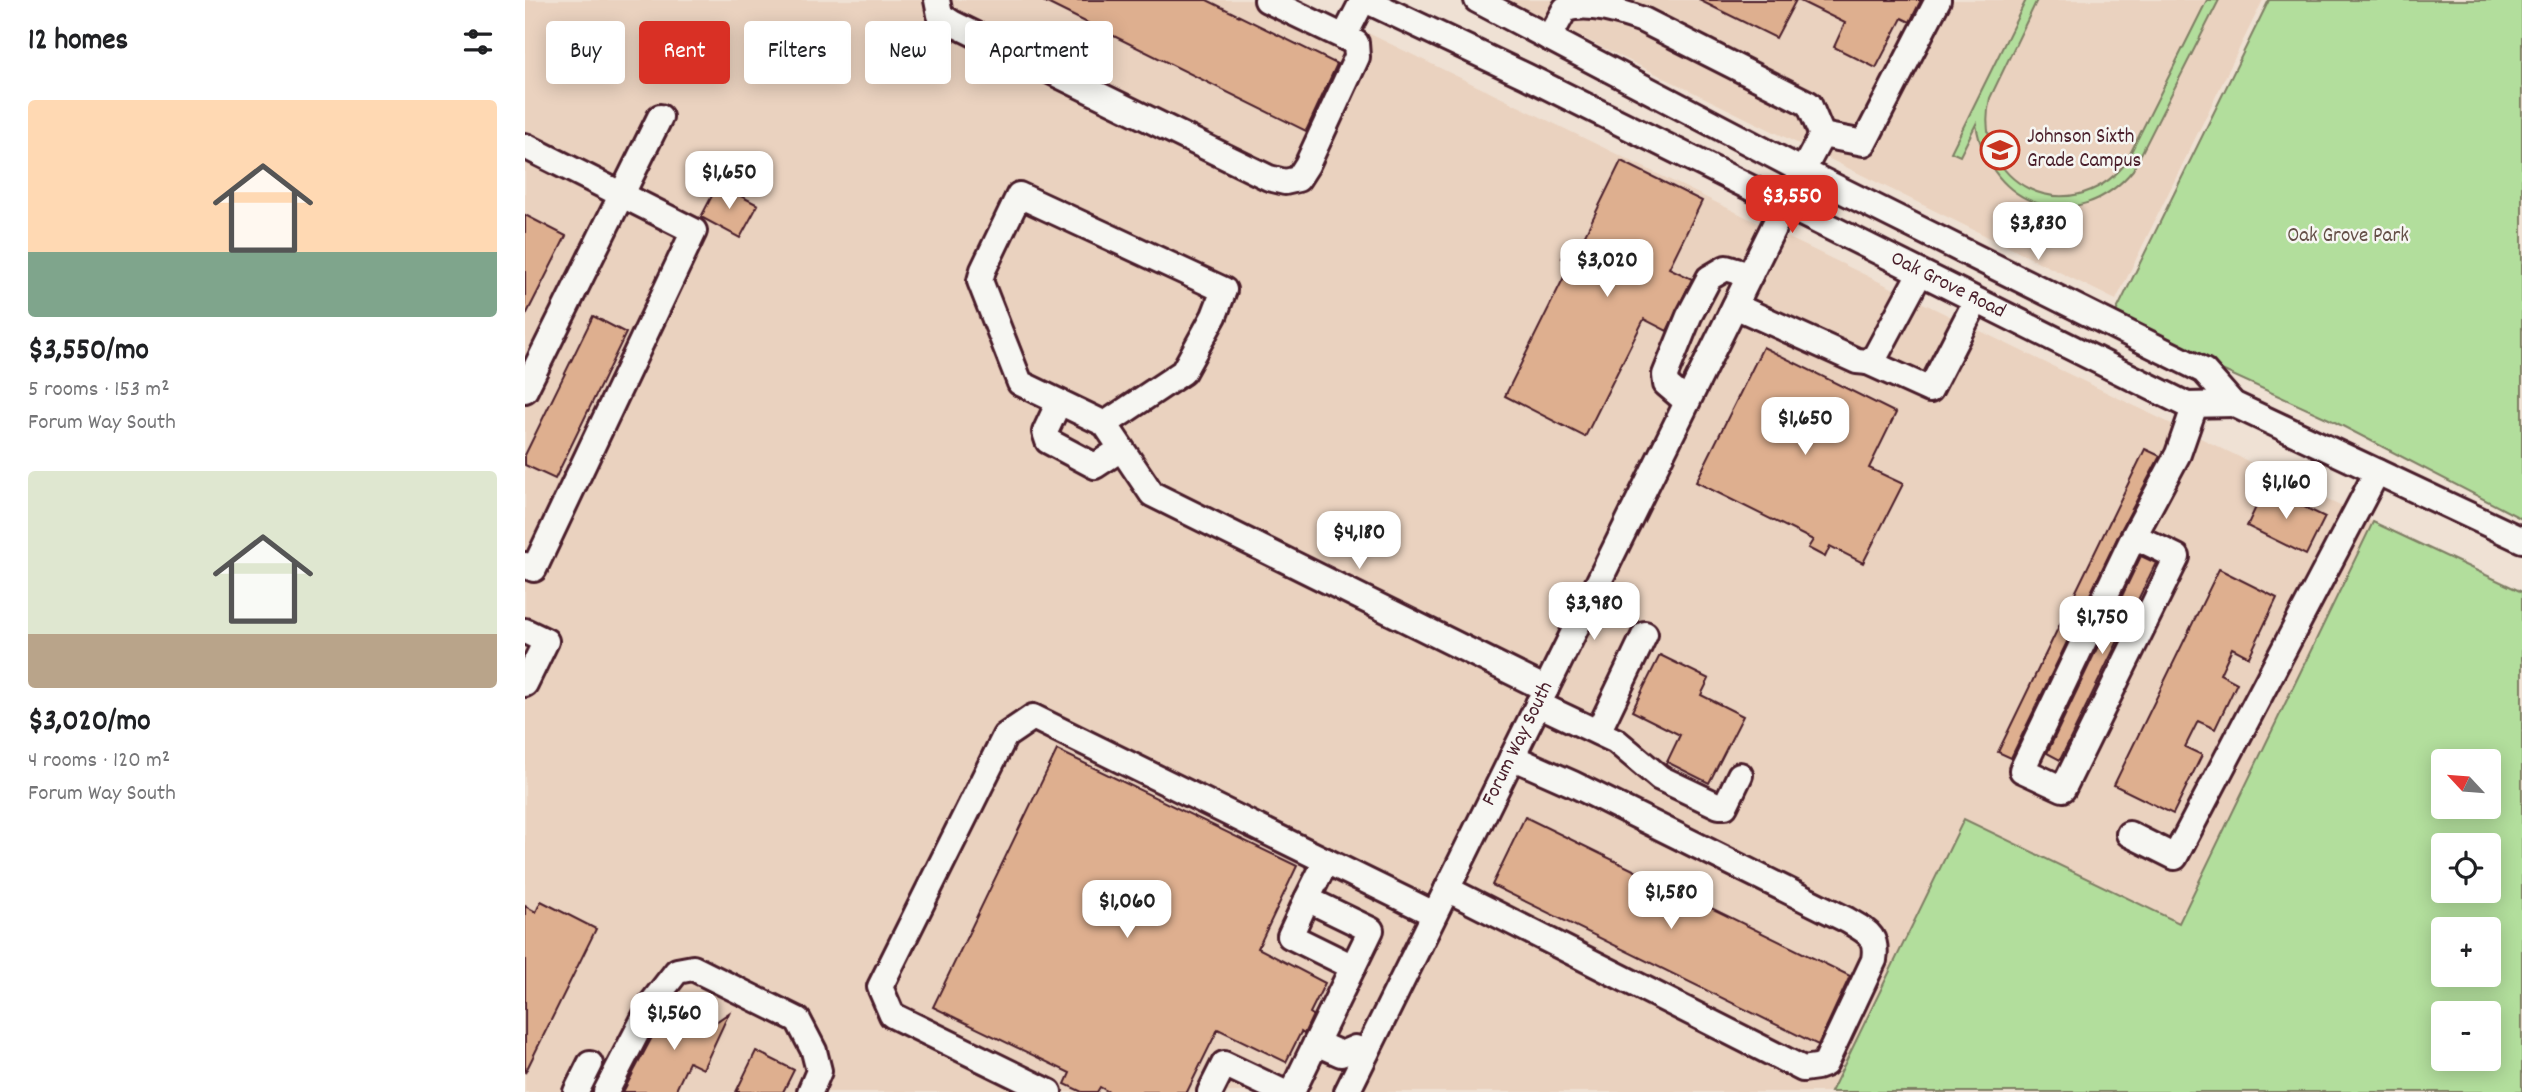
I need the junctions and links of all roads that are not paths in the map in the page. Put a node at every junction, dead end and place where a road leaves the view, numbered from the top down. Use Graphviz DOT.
graph roads {
  1 [pos="937,0"];
  2 [pos="1267,0"];
  3 [pos="1364,0"];
  4 [pos="1477,0"];
  5 [pos="1938,0"];
  6 [pos="1563,5"];
  7 [pos="1344,37"];
  8 [pos="1549,38"];
  9 [pos="660,117"];
  10 [pos="1822,135"];
  11 [pos="525,146"];
  12 [pos="1803,171"];
  13 [pos="622,195"];
  14 [pos="1784,206"];
  15 [pos="1920,273"];
  16 [pos="1750,275"];
  17 [pos="1976,301"];
  18 [pos="1735,306"];
  19 [pos="1868,362"];
  20 [pos="525,390"];
  21 [pos="1059,402"];
  22 [pos="1687,402"];
  23 [pos="2233,404"];
  24 [pos="2195,405"];
  25 [pos="1105,424"];
  26 [pos="1121,449"];
  27 [pos="2377,472"];
  28 [pos="2134,536"];
  29 [pos="2522,540"];
  30 [pos="525,565"];
  31 [pos="525,631"];
  32 [pos="1645,634"];
  33 [pos="525,684"];
  34 [pos="1542,696"];
  35 [pos="1598,732"];
  36 [pos="1512,757"];
  37 [pos="1740,775"];
  38 [pos="2129,834"];
  39 [pos="1326,861"];
  40 [pos="1447,889"];
  41 [pos="1307,899"];
  42 [pos="1434,915"];
  43 [pos="1353,967"];
  44 [pos="1327,1021"];
  45 [pos="1316,1043"];
  46 [pos="1360,1051"];
  47 [pos="590,1064"];
  48 [pos="576,1092"];
  49 [pos="606,1092"];
  50 [pos="810,1092"];
  51 [pos="1049,1092"];
  52 [pos="1210,1092"];
  53 [pos="1283,1092"];
  54 [pos="1292,1092"];
  55 [pos="1347,1092"];
  1 -- 7 [label="street"];
  2 -- 7 [label="street"];
  3 -- 7 [label="street"];
  3 -- 14 [label="street, Oak Grove Road"];
  4 -- 8 [label="street, Oak Grove Road"];
  5 -- 10 [label="street"];
  6 -- 8 [label="street"];
  6 -- 10 [label="street"];
  8 -- 12 [label="street, Oak Grove Road"];
  9 -- 13 [label="street"];
  10 -- 12 [label="street, Forum Way South"];
  11 -- 13 [label="street"];
  12 -- 14 [label="street, Forum Way South"];
  12 -- 23 [label="street, Oak Grove Road"];
  13 -- 20 [label="street"];
  13 -- 30 [label="street"];
  14 -- 15 [label="street, Oak Grove Road"];
  14 -- 16 [label="street, Forum Way South"];
  15 -- 17 [label="street, Oak Grove Road"];
  15 -- 19 [label="street"];
  16 -- 18 [label="street, Forum Way South"];
  16 -- 22 [label="street"];
  17 -- 19 [label="street"];
  17 -- 24 [label="street, Oak Grove Road"];
  18 -- 19 [label="street"];
  18 -- 22 [label="street, Forum Way South"];
  21 -- 25 [label="street"];
  21 -- 25 [label="street"];
  21 -- 26 [label="street"];
  22 -- 34 [label="street, Forum Way South"];
  23 -- 24 [label="street, Oak Grove Road"];
  23 -- 27 [label="street, Oak Grove Road"];
  24 -- 28 [label="street"];
  25 -- 26 [label="street"];
  26 -- 34 [label="street"];
  27 -- 29 [label="street, Oak Grove Road"];
  27 -- 38 [label="street"];
  28 -- 28 [label="street"];
  31 -- 33 [label="street"];
  32 -- 35 [label="street"];
  34 -- 35 [label="street"];
  34 -- 36 [label="street, Forum Way South"];
  35 -- 37 [label="street"];
  36 -- 40 [label="street, Forum Way South"];
  36 -- 40 [label="street"];
  39 -- 41 [label="street"];
  39 -- 42 [label="street"];
  39 -- 51 [label="street"];
  40 -- 42 [label="street, Forum Way South"];
  41 -- 43 [label="street"];
  41 -- 43 [label="street"];
  42 -- 46 [label="street, Forum Way South"];
  43 -- 44 [label="street"];
  44 -- 45 [label="street"];
  44 -- 46 [label="street"];
  45 -- 46 [label="street"];
  45 -- 54 [label="street"];
  46 -- 55 [label="street, Forum Way South"];
  47 -- 48 [label="street"];
  49 -- 50 [label="street"];
  52 -- 53 [label="street"];
}
